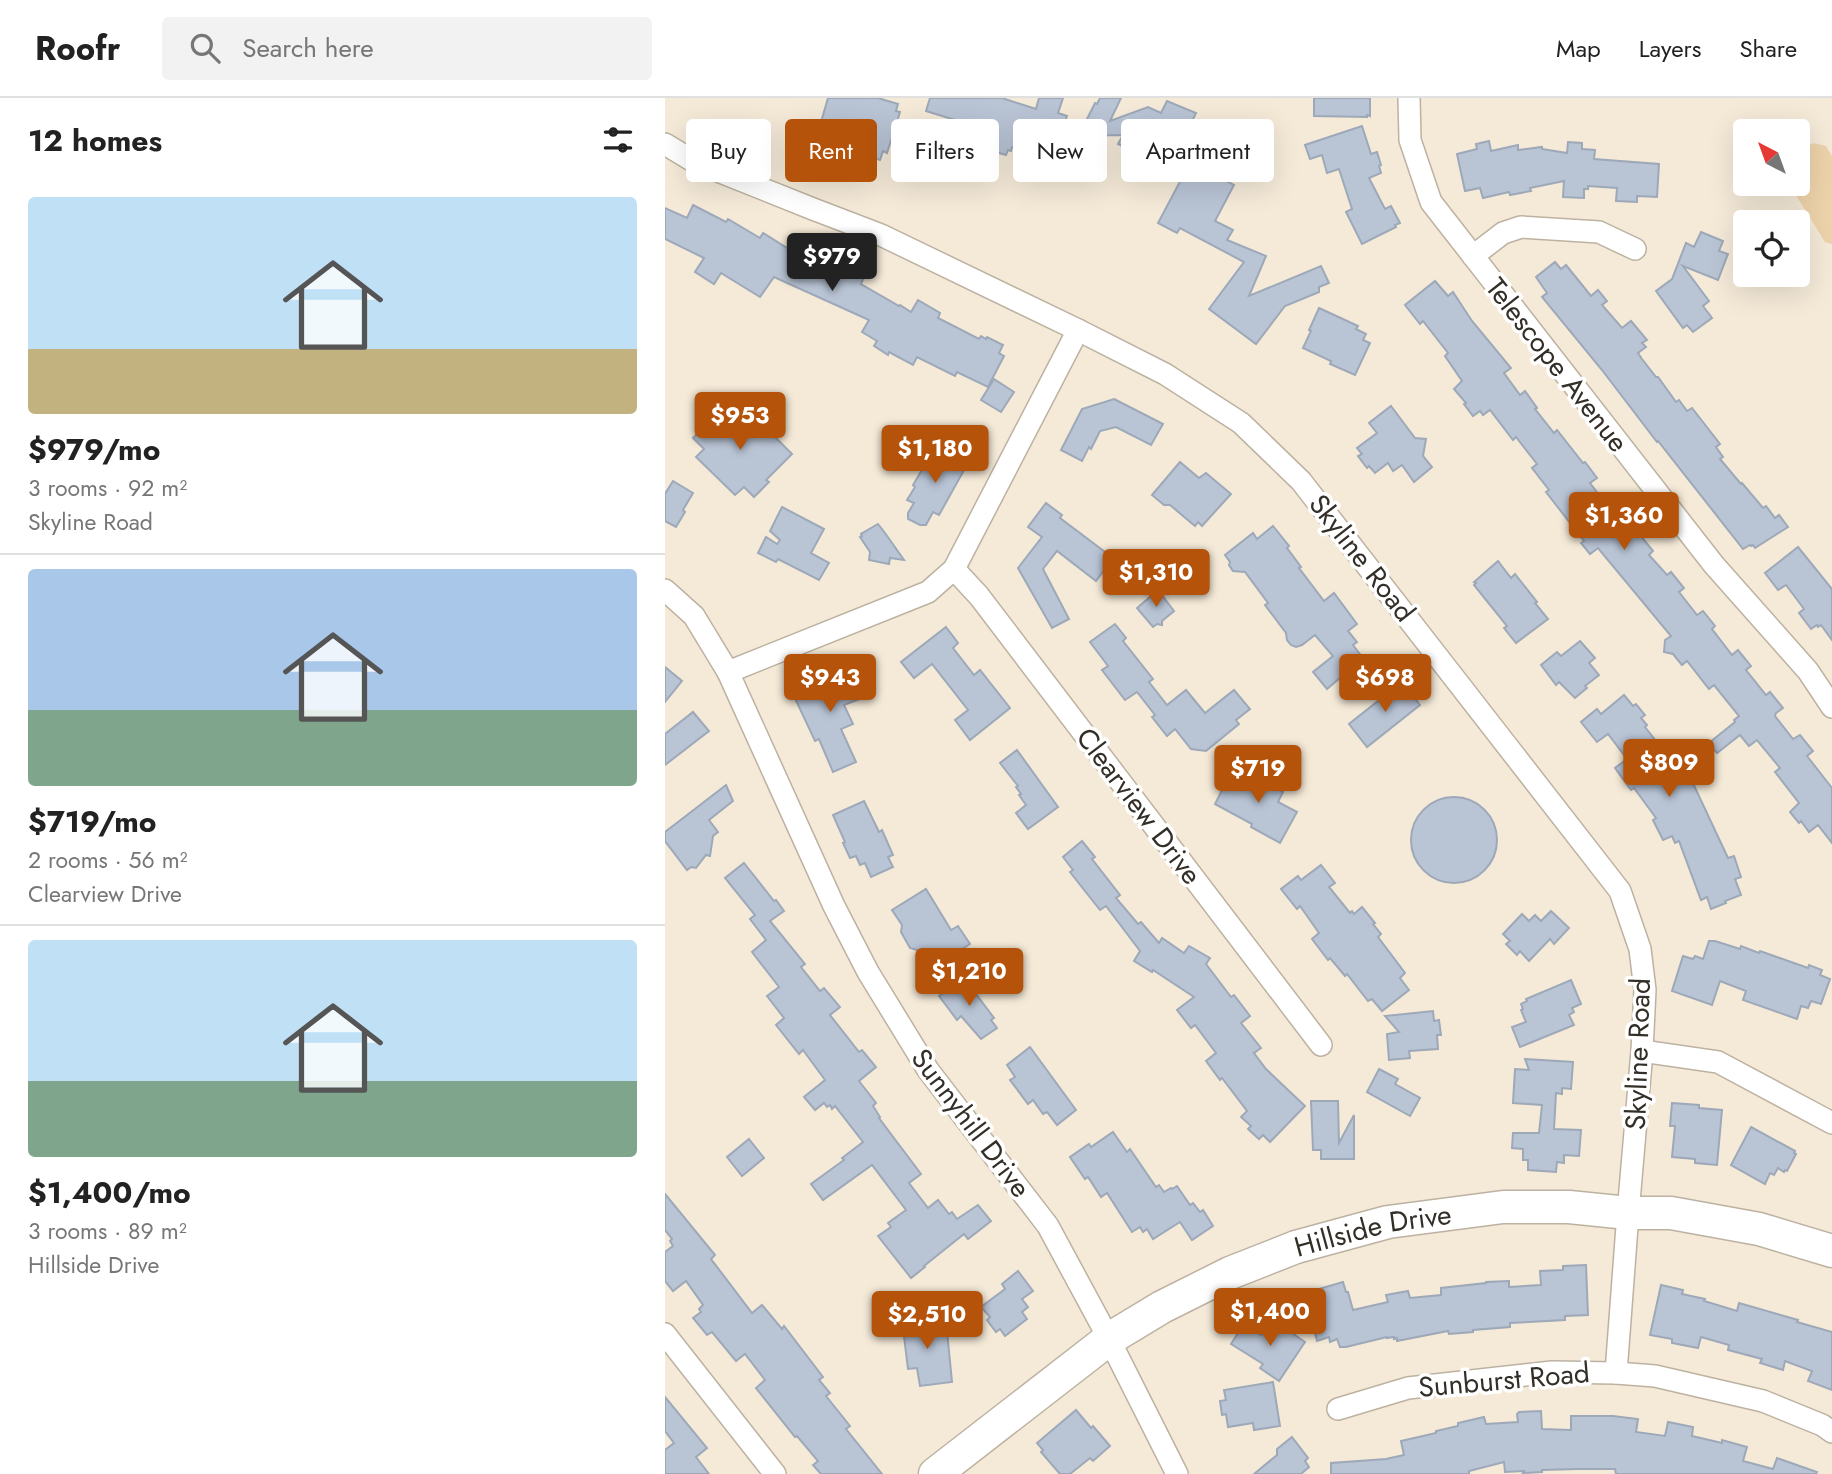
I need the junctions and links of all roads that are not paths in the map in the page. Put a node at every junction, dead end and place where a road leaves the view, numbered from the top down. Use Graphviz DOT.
graph roads {
  1 [pos="1409,98"];
  2 [pos="665,144"];
  3 [pos="1635,249"];
  4 [pos="1473,256"];
  5 [pos="1078,330"];
  6 [pos="954,569"];
  7 [pos="665,590"];
  8 [pos="728,672"];
  9 [pos="1832,707"];
  10 [pos="1321,1045"];
  11 [pos="1642,1051"];
  12 [pos="1832,1122"];
  13 [pos="1628,1213"];
  14 [pos="1832,1251"];
  15 [pos="665,1334"];
  16 [pos="1109,1339"];
  17 [pos="1616,1373"];
  18 [pos="1338,1409"];
  19 [pos="1832,1432"];
  20 [pos="775,1474"];
  21 [pos="935,1474"];
  22 [pos="1177,1474"];
  1 -- 4 [label="street, Telescope Avenue"];
  2 -- 5 [label="street, Skyline Road"];
  3 -- 4 [label="street"];
  4 -- 9 [label="street, Telescope Avenue"];
  5 -- 6 [label="street"];
  5 -- 11 [label="street, Skyline Road"];
  6 -- 8 [label="street"];
  6 -- 10 [label="street, Clearview Drive"];
  7 -- 8 [label="street, Sunnyhill Drive"];
  8 -- 16 [label="street, Sunnyhill Drive"];
  11 -- 12 [label="street"];
  11 -- 13 [label="street, Skyline Road"];
  13 -- 14 [label="street, Hillside Drive"];
  13 -- 16 [label="street, Hillside Drive"];
  13 -- 17 [label="street, Skyline Road"];
  15 -- 20 [label="street"];
  16 -- 21 [label="street, Hillside Drive"];
  16 -- 22 [label="street, Sunnyhill Drive"];
  17 -- 18 [label="street, Sunburst Road"];
  17 -- 19 [label="street, Sunburst Road"];
}
